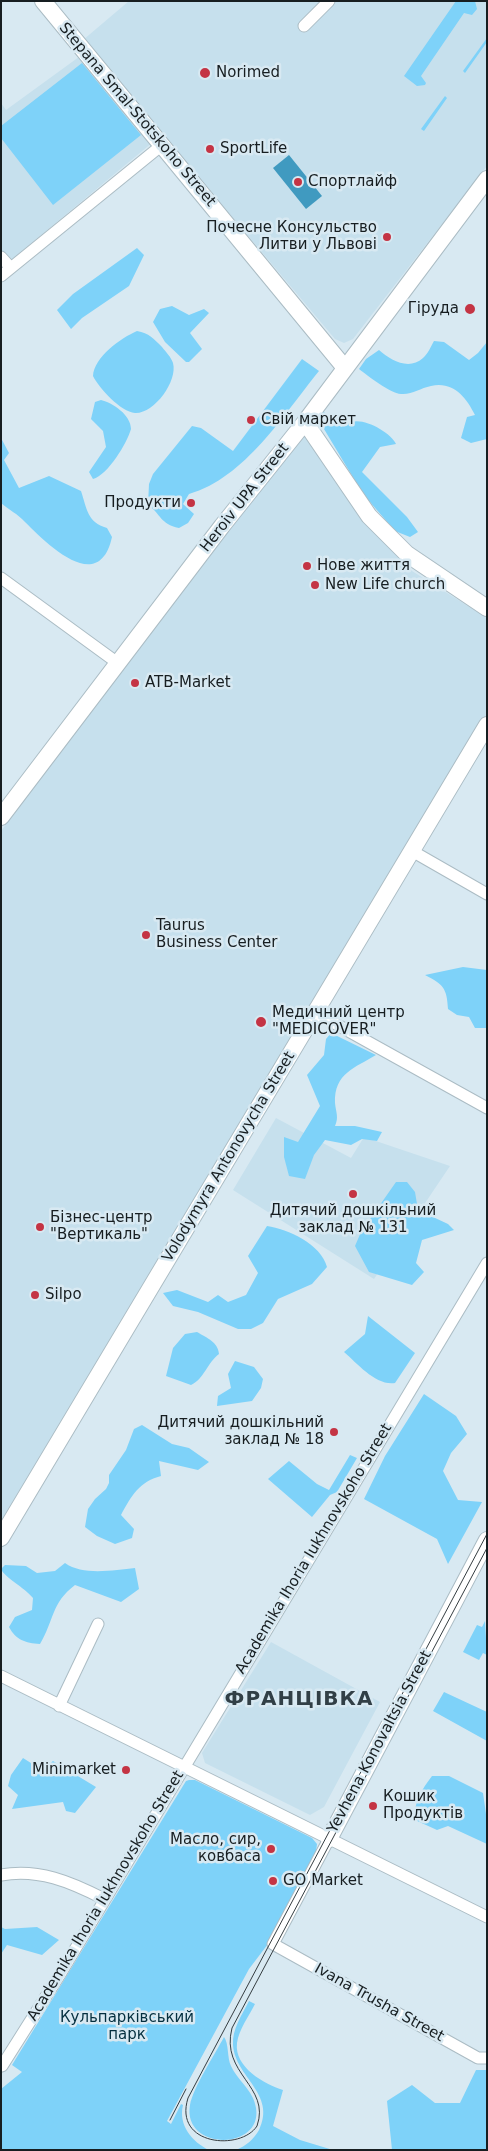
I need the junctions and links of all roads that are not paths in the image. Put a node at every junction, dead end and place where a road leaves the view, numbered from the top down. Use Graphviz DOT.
graph roads {
  1 [pos="43,1"];
  2 [pos="329,1"];
  3 [pos="304,26"];
  4 [pos="162,145"];
  5 [pos="487,179"];
  6 [pos="1,257"];
  7 [pos="11,268"];
  8 [pos="1,276"];
  9 [pos="345,368"];
  10 [pos="305,422"];
  11 [pos="1,578"];
  12 [pos="487,608"];
  13 [pos="118,664"];
  14 [pos="487,726"];
  15 [pos="1,816"];
  16 [pos="412,851"];
  17 [pos="487,894"];
  18 [pos="316,1013"];
  19 [pos="487,1108"];
  20 [pos="487,1263"];
  21 [pos="1,1538"];
  22 [pos="487,1540"];
  23 [pos="98,1624"];
  24 [pos="1,1676"];
  25 [pos="60,1706"];
  26 [pos="185,1766"];
  27 [pos="329,1839"];
  28 [pos="1,1875"];
  29 [pos="104,1899"];
  30 [pos="487,1917"];
  31 [pos="273,1944"];
  32 [pos="487,2058"];
  33 [pos="2,2066"];
  1 -- 4 [label="main road, Stepana Smal-Stotskoho Street"];
  2 -- 3 [label="street"];
  4 -- 7 [label="street"];
  4 -- 9 [label="main road, Stepana Smal-Stotskoho Street"];
  5 -- 9 [label="main road, Heroiv UPA Street"];
  6 -- 7 [label="street"];
  7 -- 8 [label="street"];
  9 -- 10 [label="main road, Heroiv UPA Street"];
  10 -- 12 [label="main road"];
  10 -- 13 [label="main road, Heroiv UPA Street"];
  11 -- 13 [label="street"];
  13 -- 15 [label="main road, Heroiv UPA Street"];
  14 -- 16 [label="main road, Volodymyra Antonovycha Street"];
  16 -- 17 [label="street"];
  16 -- 18 [label="main road, Volodymyra Antonovycha Street"];
  18 -- 19 [label="street"];
  18 -- 21 [label="main road, Volodymyra Antonovycha Street"];
  20 -- 26 [label="street, Academika Ihoria Iukhnovskoho Street"];
  22 -- 27 [label="main road, Yevhena Konovaltsia Street"];
  23 -- 25 [label="street"];
  24 -- 25 [label="street"];
  25 -- 26 [label="street"];
  26 -- 27 [label="street"];
  26 -- 29 [label="street, Academika Ihoria Iukhnovskoho Street"];
  27 -- 30 [label="street"];
  27 -- 31 [label="street, Yevhena Konovaltsia Street"];
  28 -- 29 [label="street"];
  29 -- 33 [label="street, Academika Ihoria Iukhnovskoho Street"];
  31 -- 32 [label="street, Ivana Trusha Street"];
}
